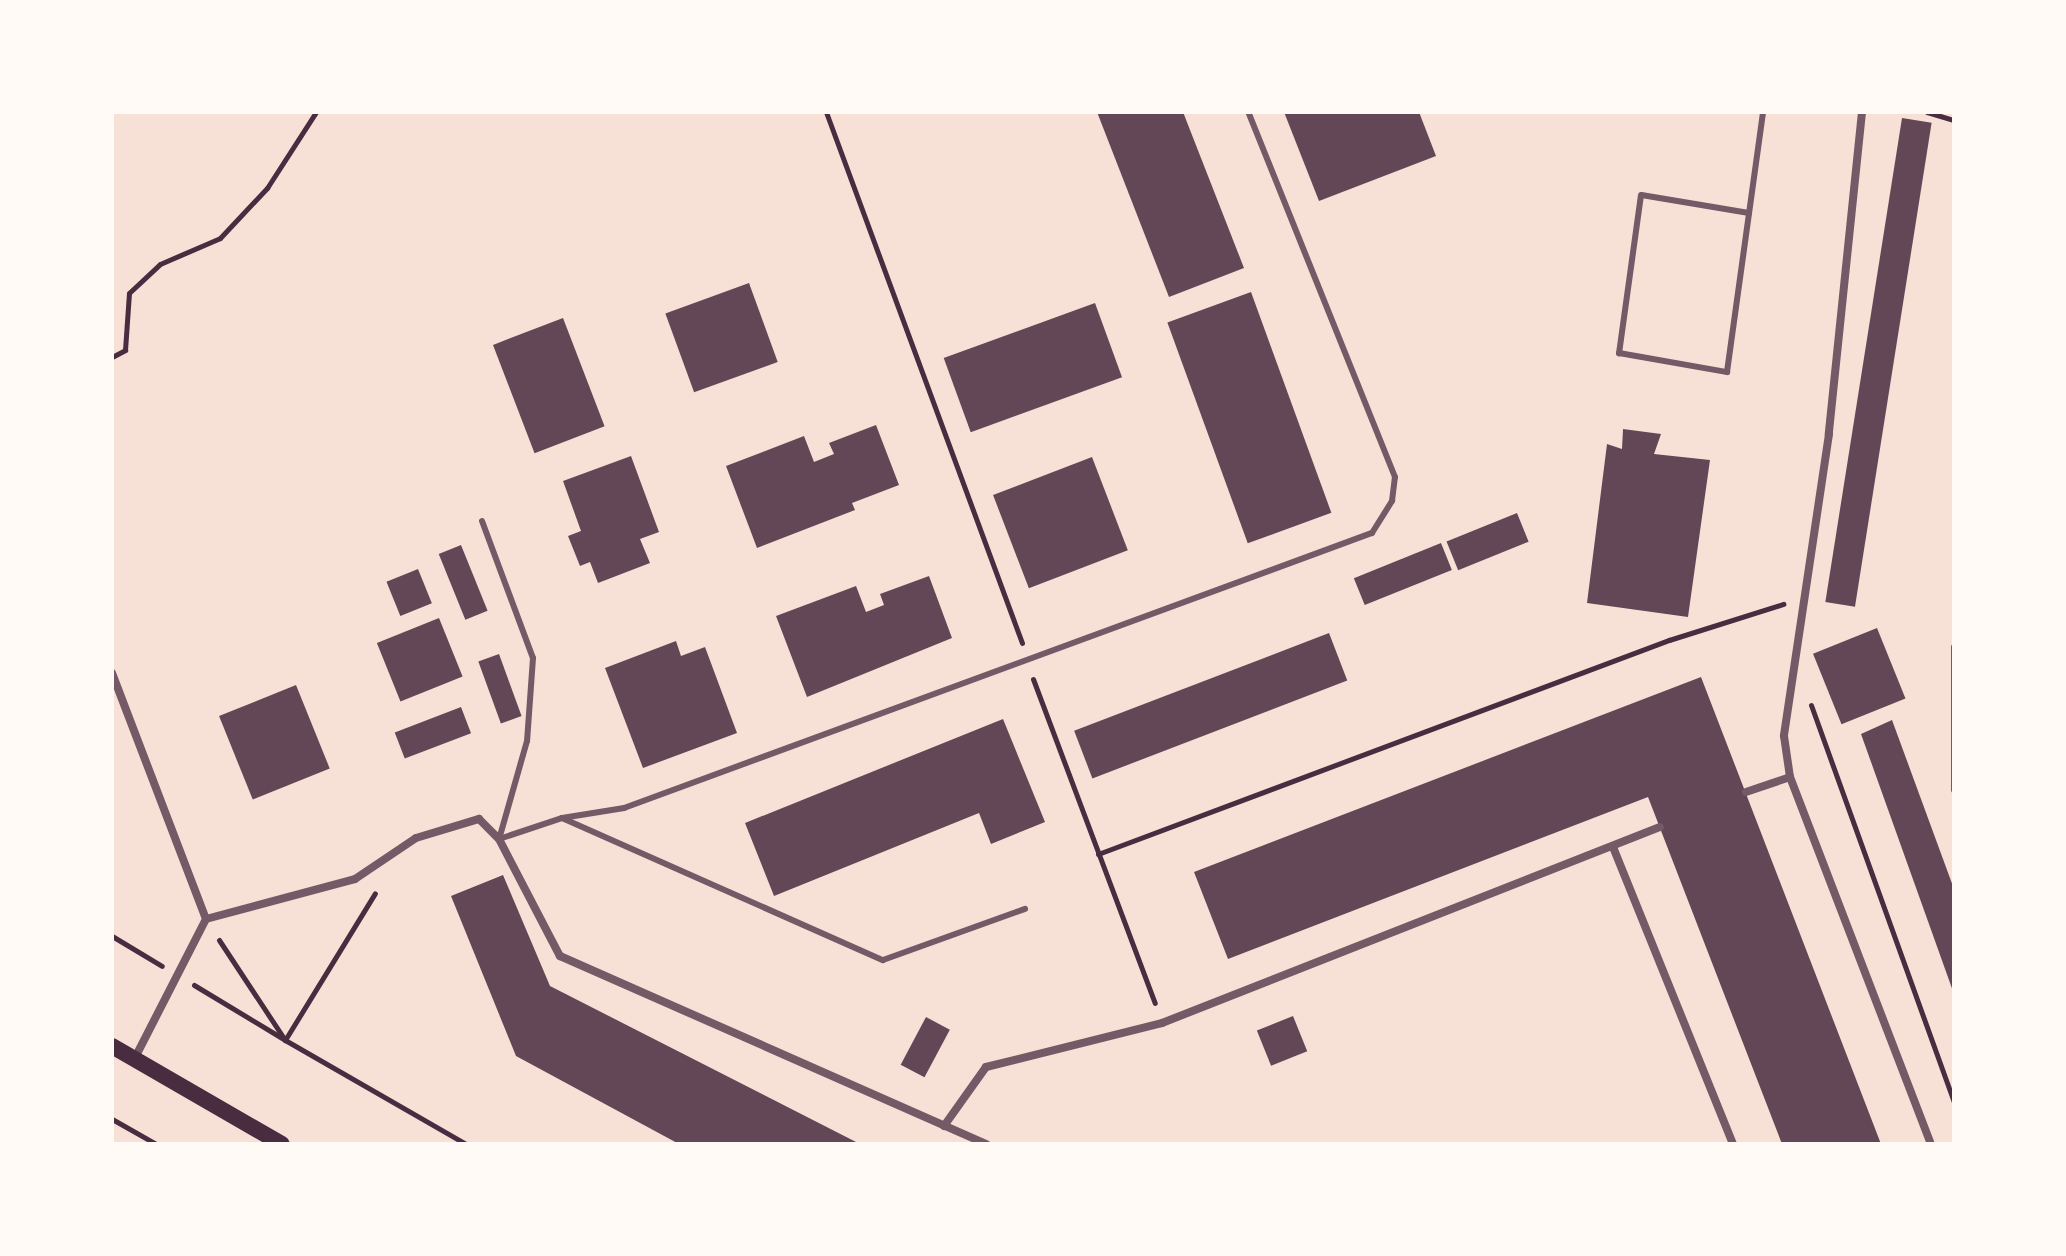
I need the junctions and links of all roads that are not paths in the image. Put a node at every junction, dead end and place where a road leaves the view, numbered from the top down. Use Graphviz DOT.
graph roads {
  1 [pos="1248,112"];
  2 [pos="1763,112"];
  3 [pos="1862,112"];
  4 [pos="1749,213"];
  5 [pos="482,521"];
  6 [pos="1954,647"];
  7 [pos="112,673"];
  8 [pos="1790,777"];
  9 [pos="1954,790"];
  10 [pos="1746,792"];
  11 [pos="562,818"];
  12 [pos="1660,827"];
  13 [pos="499,839"];
  14 [pos="1613,847"];
  15 [pos="1025,909"];
  16 [pos="206,919"];
  17 [pos="112,1046"];
  18 [pos="134,1059"];
  19 [pos="944,1126"];
  20 [pos="282,1144"];
  21 [pos="986,1144"];
  22 [pos="1733,1144"];
  23 [pos="1931,1144"];
  1 -- 11 [label="lane"];
  2 -- 4 [label="lane"];
  3 -- 8 [label="street"];
  4 -- 4 [label="lane"];
  5 -- 13 [label="lane"];
  6 -- 9 [label="lane"];
  7 -- 16 [label="street"];
  8 -- 10 [label="street"];
  8 -- 23 [label="street"];
  11 -- 13 [label="lane"];
  11 -- 15 [label="lane"];
  12 -- 14 [label="street"];
  13 -- 16 [label="street"];
  13 -- 19 [label="street"];
  14 -- 19 [label="street"];
  14 -- 22 [label="street"];
  16 -- 18 [label="street"];
  17 -- 18 [label="main road"];
  18 -- 20 [label="main road"];
  19 -- 21 [label="street"];
}
